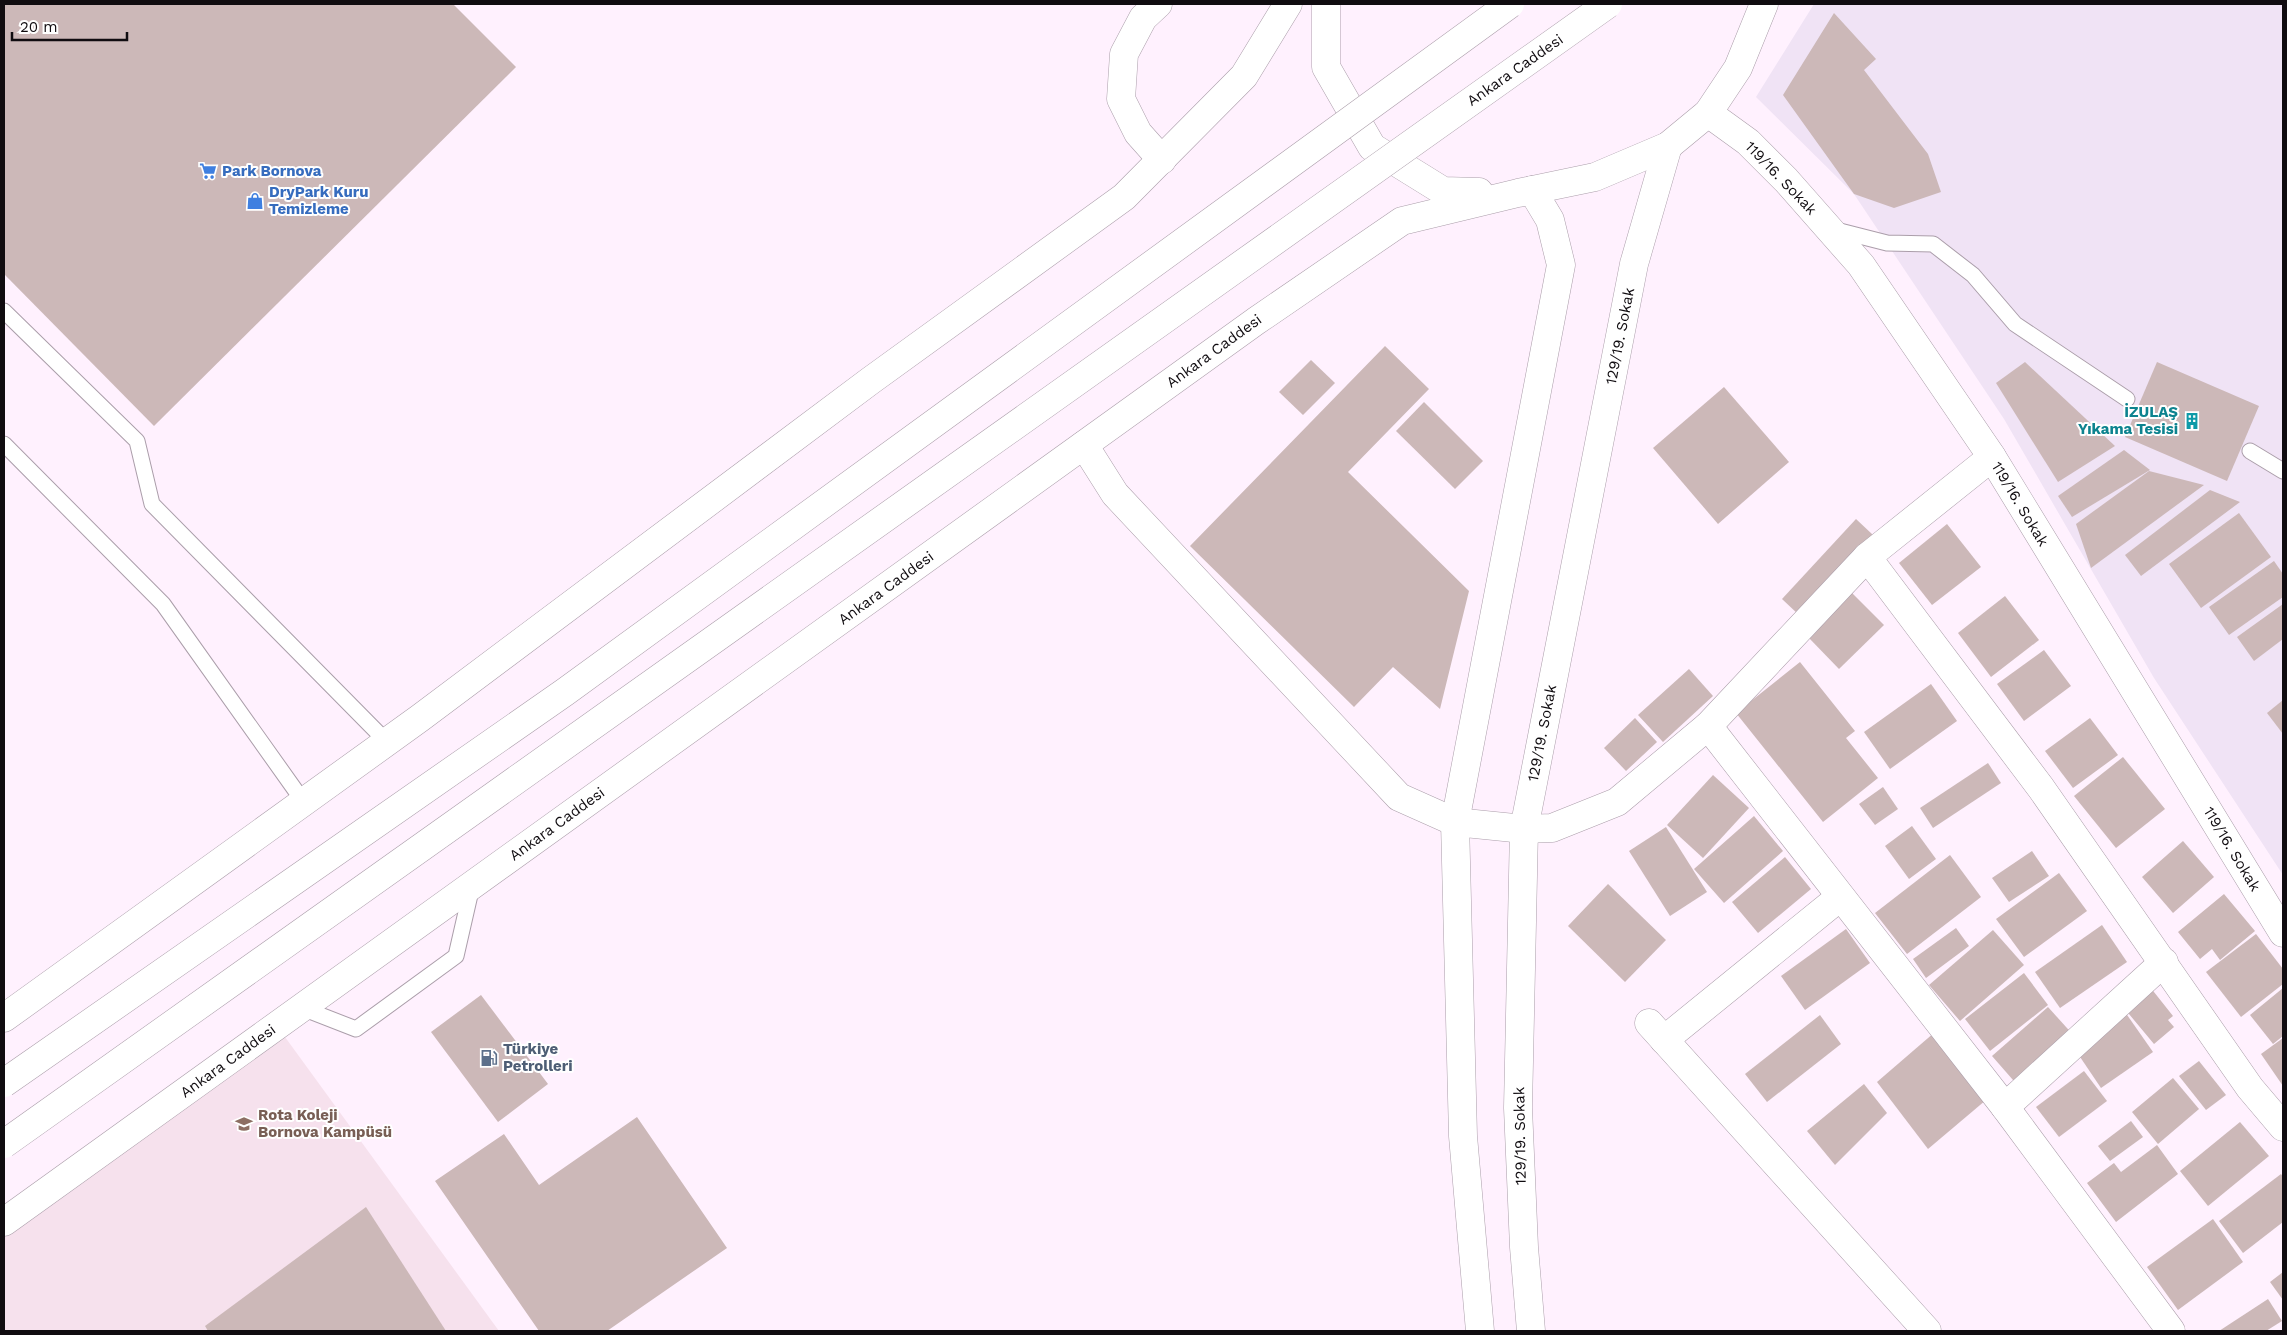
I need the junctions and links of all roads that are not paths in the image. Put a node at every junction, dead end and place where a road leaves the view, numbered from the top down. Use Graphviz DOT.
graph roads {
  1 [pos="1158,4"];
  2 [pos="1288,4"];
  3 [pos="1326,4"];
  4 [pos="1510,4"];
  5 [pos="1608,4"];
  6 [pos="1764,4"];
  7 [pos="1708,113"];
  8 [pos="1668,146"];
  9 [pos="1162,160"];
  10 [pos="1525,191"];
  11 [pos="1829,228"];
  12 [pos="4,311"];
  13 [pos="2127,398"];
  14 [pos="4,444"];
  15 [pos="1084,445"];
  16 [pos="2250,451"];
  17 [pos="1992,457"];
  18 [pos="2283,471"];
  19 [pos="1867,557"];
  20 [pos="420,718"];
  21 [pos="1708,726"];
  22 [pos="304,801"];
  23 [pos="1455,822"];
  24 [pos="1524,829"];
  25 [pos="472,885"];
  26 [pos="1840,897"];
  27 [pos="2283,933"];
  28 [pos="2164,962"];
  29 [pos="302,1008"];
  30 [pos="4,1018"];
  31 [pos="4,1083"];
  32 [pos="2005,1107"];
  33 [pos="2283,1127"];
  34 [pos="4,1144"];
  35 [pos="4,1222"];
  36 [pos="1480,1331"];
  37 [pos="1530,1331"];
  38 [pos="1927,1331"];
  39 [pos="2171,1331"];
  1 -- 9 [label="main road"];
  2 -- 9 [label="main road"];
  3 -- 10 [label="main road"];
  4 -- 31 [label="main road, bridge"];
  5 -- 34 [label="main road, Ankara Caddesi, bridge"];
  6 -- 7 [label="main road, Ankara Caddesi"];
  7 -- 8 [label="main road, Ankara Caddesi"];
  7 -- 11 [label="main road, 119/16. Sokak"];
  8 -- 10 [label="main road, Ankara Caddesi"];
  8 -- 24 [label="main road, 129/19. Sokak"];
  9 -- 20 [label="main road"];
  10 -- 15 [label="main road, Ankara Caddesi"];
  10 -- 23 [label="main road"];
  11 -- 13 [label="lane"];
  11 -- 17 [label="main road, 119/16. Sokak"];
  12 -- 20 [label="lane"];
  14 -- 22 [label="lane"];
  15 -- 23 [label="main road"];
  15 -- 25 [label="main road, Ankara Caddesi"];
  16 -- 18 [label="lane"];
  17 -- 19 [label="main road"];
  17 -- 27 [label="main road, 119/16. Sokak"];
  19 -- 21 [label="main road"];
  19 -- 28 [label="main road"];
  20 -- 22 [label="main road"];
  21 -- 24 [label="main road"];
  21 -- 26 [label="main road"];
  22 -- 30 [label="main road"];
  23 -- 24 [label="main road"];
  23 -- 36 [label="main road"];
  24 -- 37 [label="main road, 129/19. Sokak"];
  25 -- 29 [label="main road, Ankara Caddesi"];
  25 -- 29 [label="lane"];
  26 -- 32 [label="main road"];
  26 -- 38 [label="main road"];
  28 -- 32 [label="main road"];
  28 -- 33 [label="main road"];
  29 -- 35 [label="main road, Ankara Caddesi"];
  32 -- 39 [label="main road"];
}
